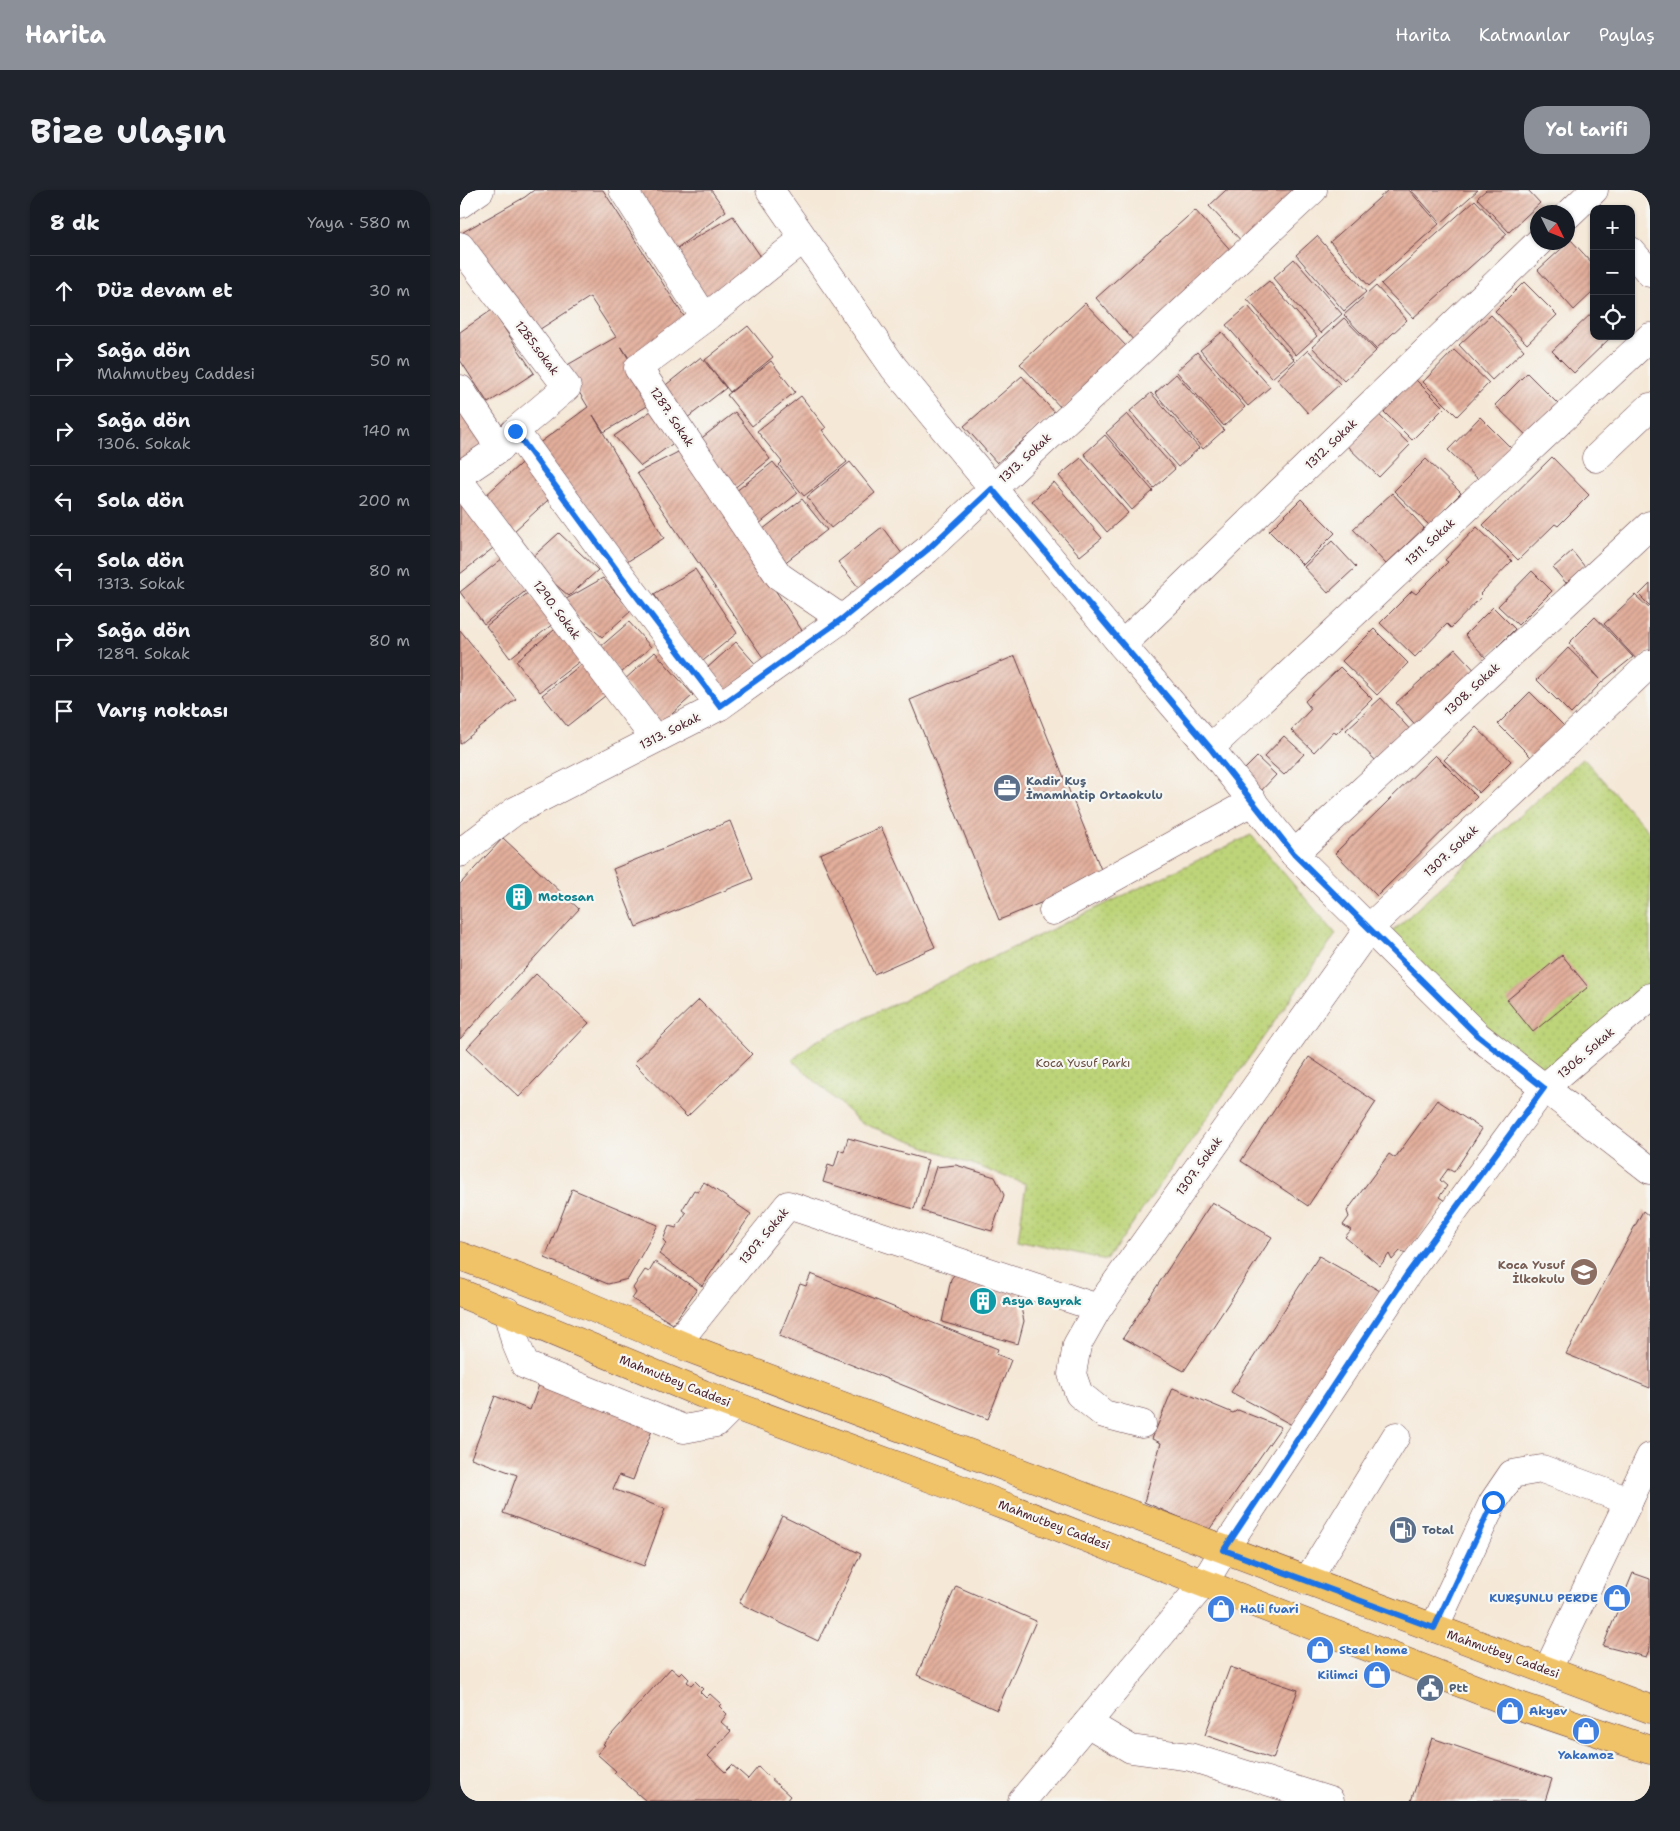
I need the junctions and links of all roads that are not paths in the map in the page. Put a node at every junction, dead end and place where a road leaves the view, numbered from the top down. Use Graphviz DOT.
graph roads {
  1 [pos="480,190"];
  2 [pos="623,190"];
  3 [pos="770,190"];
  4 [pos="1313,190"];
  5 [pos="460,204"];
  6 [pos="803,239"];
  7 [pos="460,246"];
  8 [pos="1531,250"];
  9 [pos="1635,255"];
  10 [pos="1650,272"];
  11 [pos="705,318"];
  12 [pos="1650,337"];
  13 [pos="460,389"];
  14 [pos="1650,407"];
  15 [pos="508,440"];
  16 [pos="1596,458"];
  17 [pos="460,475"];
  18 [pos="460,482"];
  19 [pos="992,489"];
  20 [pos="1650,524"];
  21 [pos="842,619"];
  22 [pos="1122,645"];
  23 [pos="1650,664"];
  24 [pos="720,706"];
  25 [pos="655,739"];
  26 [pos="1210,748"];
  27 [pos="1253,801"];
  28 [pos="460,853"];
  29 [pos="1294,854"];
  30 [pos="1053,911"];
  31 [pos="1369,928"];
  32 [pos="1650,997"];
  33 [pos="1544,1088"];
  34 [pos="1650,1170"];
  35 [pos="460,1256"];
  36 [pos="460,1292"];
  37 [pos="1098,1308"];
  38 [pos="507,1311"];
  39 [pos="677,1343"];
  40 [pos="734,1405"];
  41 [pos="1142,1424"];
  42 [pos="1396,1436"];
  43 [pos="1650,1458"];
  44 [pos="1629,1501"];
  45 [pos="1224,1550"];
  46 [pos="1308,1581"];
  47 [pos="1204,1583"];
  48 [pos="1434,1628"];
  49 [pos="1547,1671"];
  50 [pos="1649,1707"];
  51 [pos="1087,1723"];
  52 [pos="1650,1750"];
  53 [pos="1022,1801"];
  54 [pos="1330,1801"];
  1 -- 5 [label="street"];
  2 -- 11 [label="street"];
  3 -- 6 [label="street"];
  4 -- 19 [label="street, 1313. Sokak"];
  6 -- 11 [label="street, 1287. Sokak"];
  6 -- 19 [label="street"];
  7 -- 15 [label="street, 1285.sokak"];
  8 -- 22 [label="street, 1312. Sokak"];
  9 -- 10 [label="street"];
  11 -- 21 [label="street, 1287. Sokak"];
  12 -- 26 [label="street, 1311. Sokak"];
  13 -- 15 [label="street"];
  14 -- 16 [label="street"];
  15 -- 17 [label="street, 1285.sokak"];
  15 -- 24 [label="street"];
  18 -- 25 [label="street, 1290. Sokak"];
  19 -- 21 [label="street, 1313. Sokak"];
  19 -- 22 [label="street"];
  20 -- 29 [label="street, 1308. Sokak"];
  21 -- 24 [label="street, 1313. Sokak"];
  22 -- 26 [label="street"];
  23 -- 31 [label="street, 1307. Sokak"];
  24 -- 25 [label="street, 1313. Sokak"];
  25 -- 28 [label="street, 1313. Sokak"];
  26 -- 27 [label="street"];
  27 -- 29 [label="street"];
  27 -- 30 [label="street"];
  29 -- 31 [label="street"];
  31 -- 33 [label="street"];
  31 -- 37 [label="street, 1307. Sokak"];
  32 -- 33 [label="street, 1306. Sokak"];
  33 -- 34 [label="street"];
  33 -- 45 [label="street, 1306. Sokak"];
  35 -- 39 [label="main road, Mahmutbey Caddesi"];
  36 -- 38 [label="main road, Mahmutbey Caddesi"];
  37 -- 39 [label="street, 1307. Sokak"];
  37 -- 41 [label="street"];
  38 -- 40 [label="main road, Mahmutbey Caddesi"];
  38 -- 40 [label="street"];
  39 -- 45 [label="main road, Mahmutbey Caddesi"];
  40 -- 47 [label="main road, Mahmutbey Caddesi"];
  42 -- 46 [label="street"];
  43 -- 44 [label="street"];
  44 -- 48 [label="street"];
  44 -- 49 [label="street"];
  45 -- 46 [label="main road, Mahmutbey Caddesi"];
  45 -- 47 [label="street, 1306. Sokak"];
  46 -- 48 [label="main road, Mahmutbey Caddesi"];
  47 -- 51 [label="street, 1306. Sokak"];
  47 -- 52 [label="main road, Mahmutbey Caddesi"];
  48 -- 49 [label="main road, Mahmutbey Caddesi"];
  49 -- 50 [label="main road, Mahmutbey Caddesi"];
  51 -- 53 [label="street, 1306. Sokak"];
  51 -- 54 [label="street"];
}
